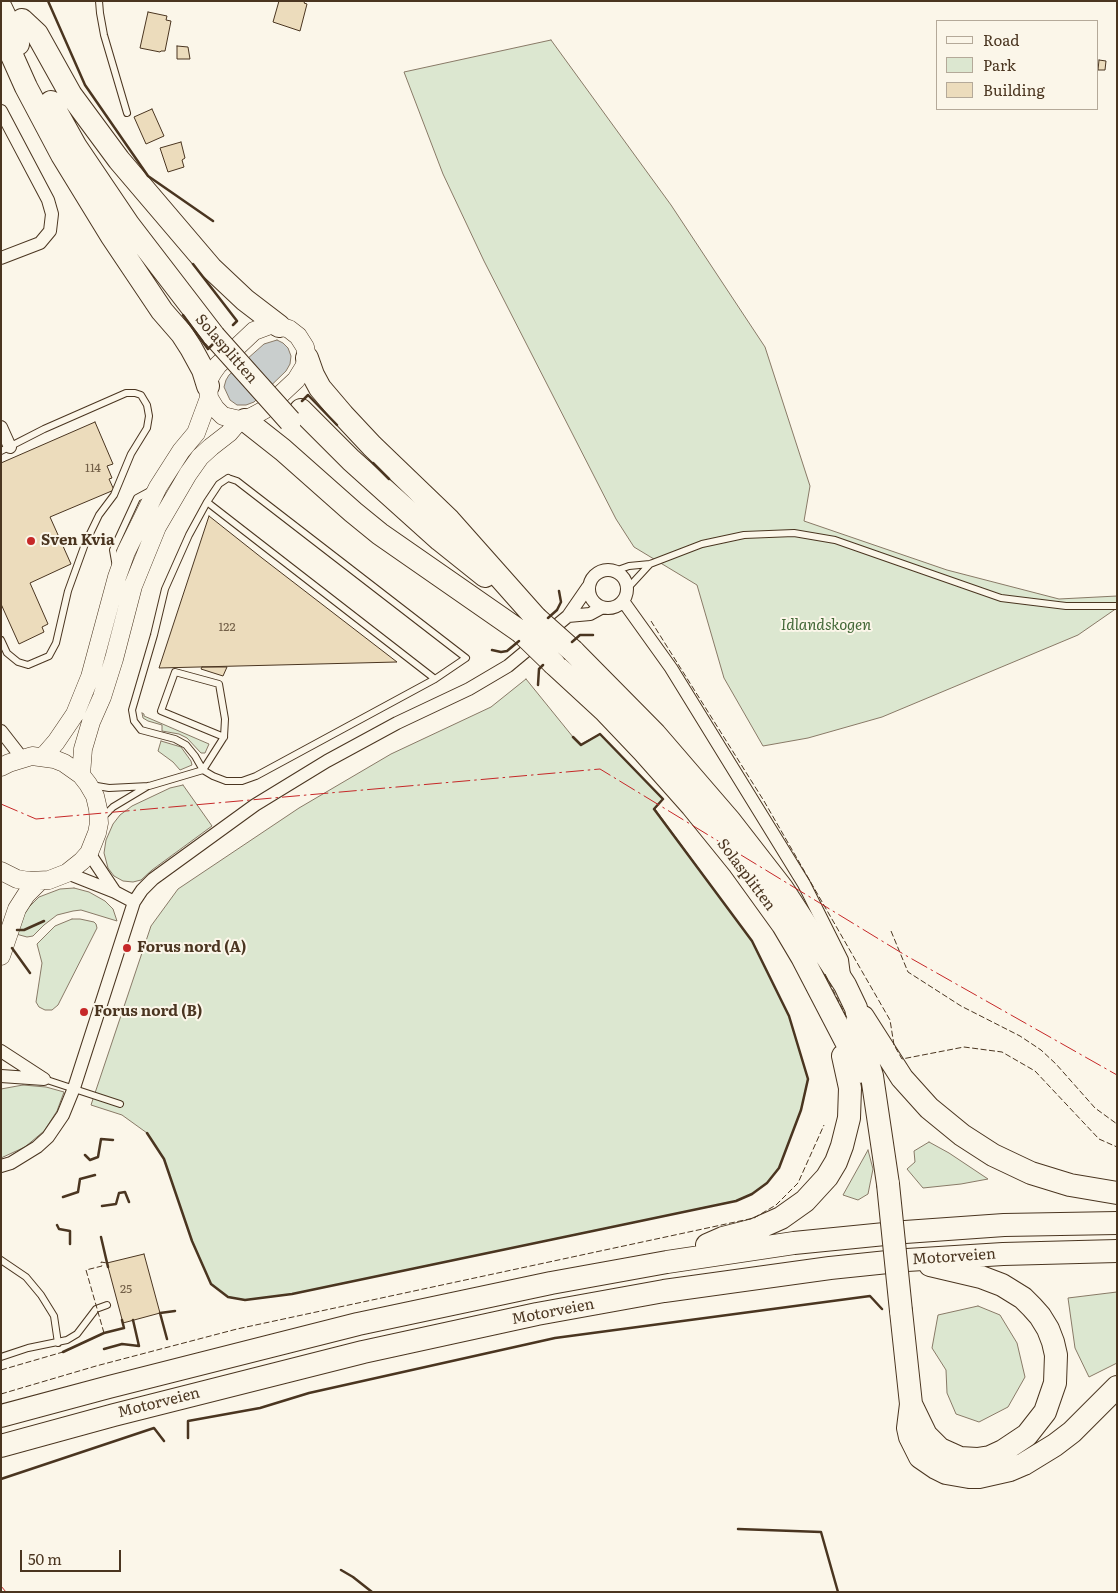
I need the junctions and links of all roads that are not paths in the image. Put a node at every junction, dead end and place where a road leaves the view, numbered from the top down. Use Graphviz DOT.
graph roads {
  1 [pos="99,1"];
  2 [pos="1,8"];
  3 [pos="18,11"];
  4 [pos="1,31"];
  5 [pos="1,111"];
  6 [pos="127,113"];
  7 [pos="1,258"];
  8 [pos="162,311"];
  9 [pos="279,326"];
  10 [pos="220,331"];
  11 [pos="307,358"];
  12 [pos="209,392"];
  13 [pos="243,420"];
  14 [pos="1,427"];
  15 [pos="6,449"];
  16 [pos="182,451"];
  17 [pos="207,502"];
  18 [pos="650,564"];
  19 [pos="615,571"];
  20 [pos="588,587"];
  21 [pos="625,596"];
  22 [pos="1117,606"];
  23 [pos="601,608"];
  24 [pos="568,616"];
  25 [pos="528,625"];
  26 [pos="1,640"];
  27 [pos="435,679"];
  28 [pos="1,731"];
  29 [pos="224,737"];
  30 [pos="43,756"];
  31 [pos="22,758"];
  32 [pos="1,767"];
  33 [pos="203,770"];
  34 [pos="85,780"];
  35 [pos="149,786"];
  36 [pos="98,823"];
  37 [pos="89,853"];
  38 [pos="1,871"];
  39 [pos="67,873"];
  40 [pos="40,881"];
  41 [pos="115,892"];
  42 [pos="134,902"];
  43 [pos="1,956"];
  44 [pos="845,985"];
  45 [pos="856,1008"];
  46 [pos="833,1017"];
  47 [pos="1,1051"];
  48 [pos="1,1076"];
  49 [pos="44,1079"];
  50 [pos="74,1088"];
  51 [pos="120,1104"];
  52 [pos="879,1127"];
  53 [pos="1,1166"];
  54 [pos="1117,1193"];
  55 [pos="1117,1223"];
  56 [pos="1117,1251"];
  57 [pos="1,1260"];
  58 [pos="907,1260"];
  59 [pos="667,1262"];
  60 [pos="107,1305"];
  61 [pos="58,1343"];
  62 [pos="1,1357"];
  63 [pos="1117,1387"];
  64 [pos="911,1404"];
  65 [pos="1,1416"];
  66 [pos="1,1446"];
  1 -- 6 [label="lane"];
  2 -- 10 [label="highway, Solasplitten"];
  3 -- 9 [label="highway"];
  3 -- 10 [label="highway, Solasplitten"];
  4 -- 8 [label="highway"];
  5 -- 7 [label="street"];
  8 -- 12 [label="highway"];
  8 -- 16 [label="street"];
  9 -- 11 [label="street"];
  9 -- 12 [label="street"];
  10 -- 25 [label="highway, Solasplitten, bridge"];
  11 -- 13 [label="street"];
  11 -- 25 [label="highway"];
  12 -- 13 [label="street"];
  12 -- 16 [label="street"];
  13 -- 25 [label="highway"];
  13 -- 34 [label="street"];
  14 -- 15 [label="street"];
  15 -- 26 [label="lane"];
  16 -- 30 [label="street"];
  17 -- 27 [label="lane"];
  17 -- 27 [label="lane"];
  17 -- 33 [label="lane"];
  18 -- 19 [label="lane"];
  18 -- 21 [label="lane"];
  18 -- 22 [label="lane"];
  19 -- 20 [label="street"];
  19 -- 21 [label="street"];
  20 -- 23 [label="street"];
  20 -- 24 [label="street"];
  21 -- 23 [label="street"];
  21 -- 44 [label="street"];
  23 -- 24 [label="street"];
  24 -- 42 [label="street"];
  25 -- 44 [label="highway, Solasplitten, bridge"];
  25 -- 46 [label="highway, Solasplitten, bridge"];
  27 -- 33 [label="lane"];
  28 -- 31 [label="street"];
  29 -- 29 [label="lane"];
  29 -- 33 [label="lane"];
  30 -- 31 [label="street"];
  30 -- 34 [label="street"];
  31 -- 32 [label="street"];
  33 -- 35 [label="lane"];
  34 -- 35 [label="lane"];
  34 -- 36 [label="street"];
  35 -- 36 [label="lane"];
  36 -- 37 [label="street"];
  37 -- 39 [label="street"];
  37 -- 41 [label="street"];
  38 -- 40 [label="street"];
  39 -- 40 [label="street"];
  39 -- 41 [label="street"];
  40 -- 43 [label="street"];
  41 -- 42 [label="street"];
  42 -- 50 [label="street"];
  44 -- 45 [label="highway, Solasplitten"];
  45 -- 52 [label="highway, Solasplitten"];
  45 -- 54 [label="highway"];
  46 -- 52 [label="highway, Solasplitten"];
  46 -- 59 [label="highway"];
  47 -- 49 [label="street"];
  48 -- 49 [label="street"];
  49 -- 50 [label="lane"];
  50 -- 51 [label="lane"];
  50 -- 53 [label="street"];
  52 -- 64 [label="highway, Solasplitten, bridge"];
  55 -- 59 [label="highway, Motorveien"];
  56 -- 58 [label="highway, Motorveien"];
  57 -- 61 [label="lane"];
  58 -- 64 [label="highway"];
  58 -- 66 [label="highway, Motorveien"];
  59 -- 65 [label="highway, Motorveien"];
  60 -- 61 [label="lane"];
  61 -- 62 [label="lane"];
  63 -- 64 [label="highway"];
}
